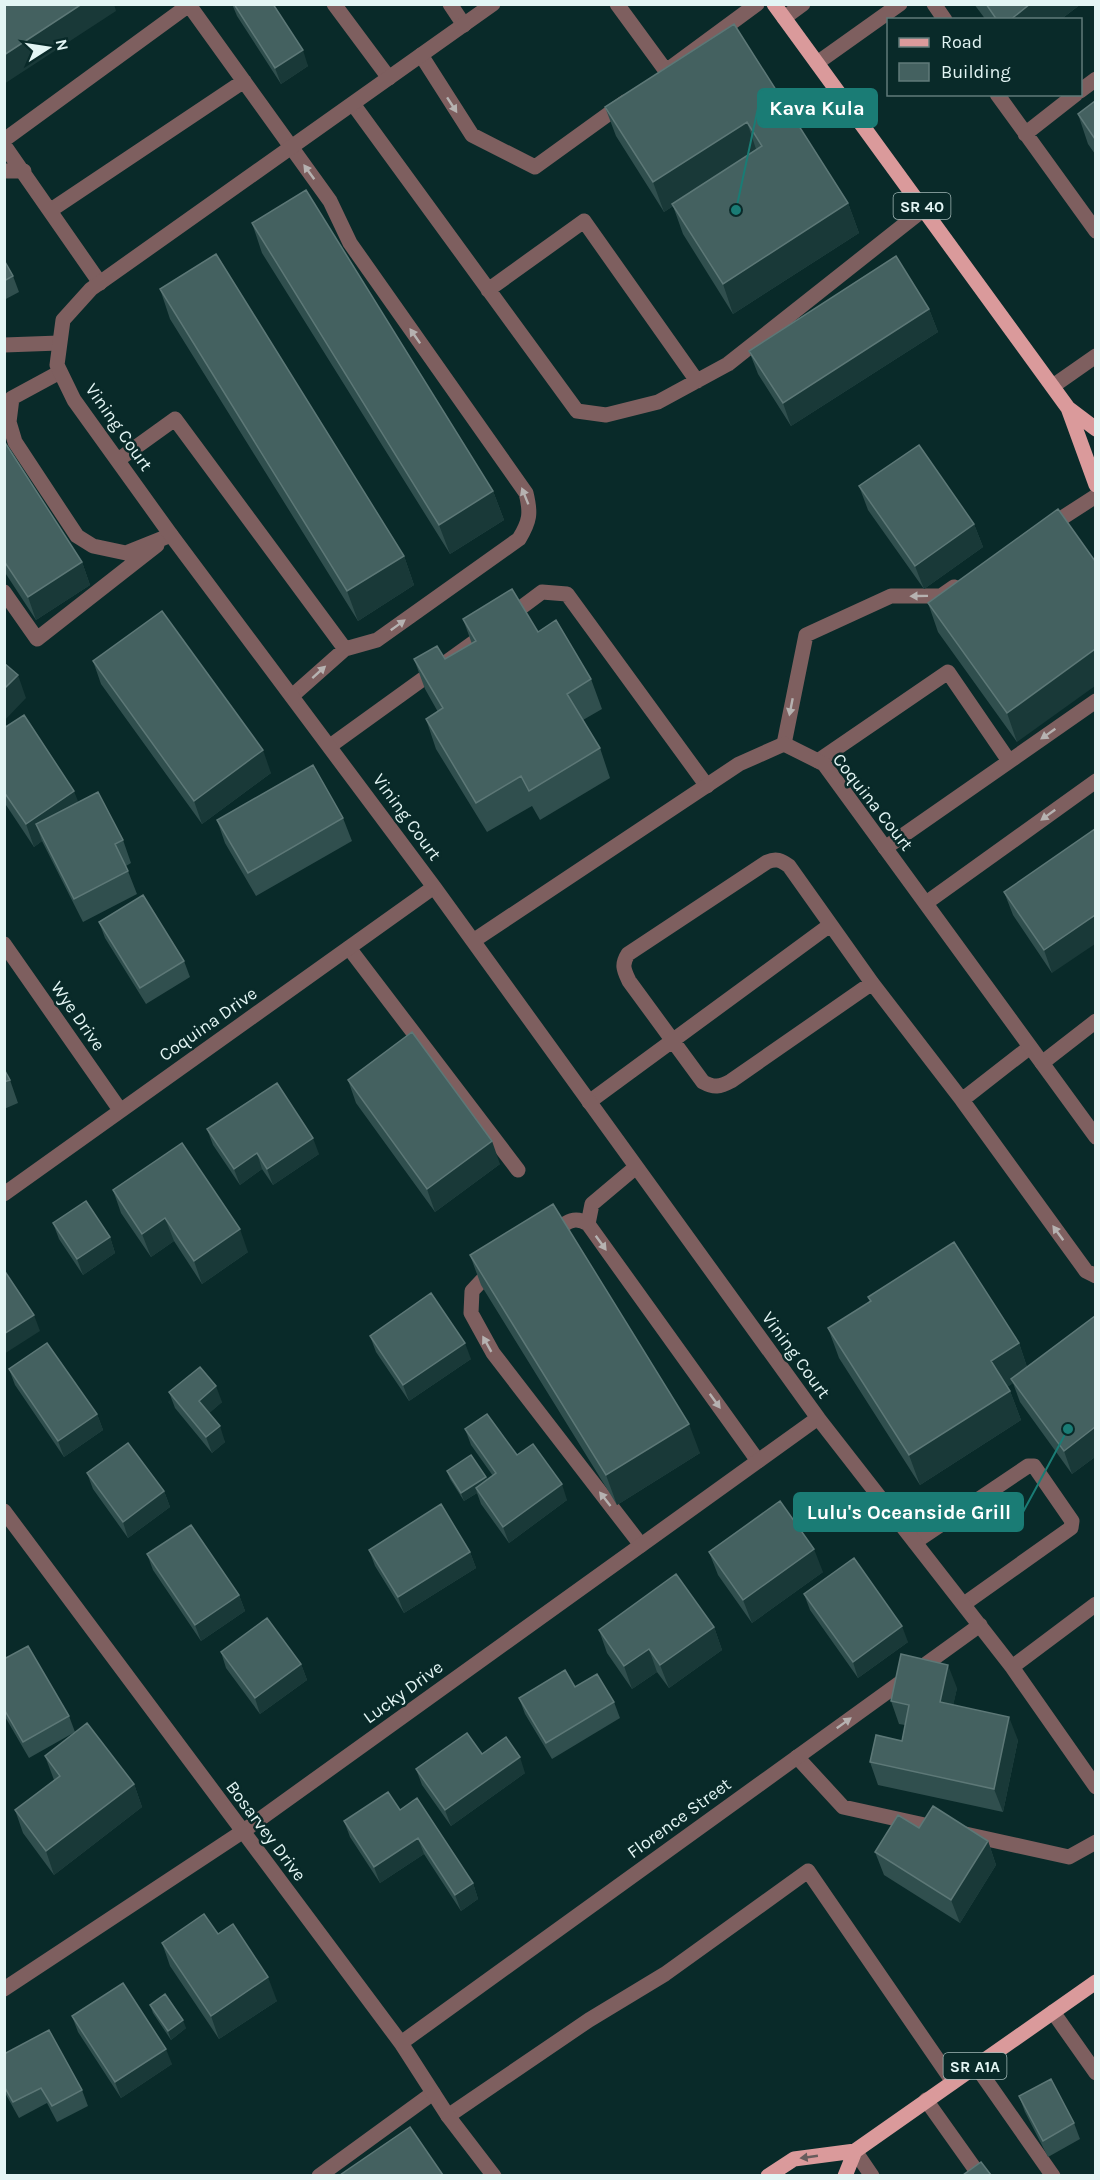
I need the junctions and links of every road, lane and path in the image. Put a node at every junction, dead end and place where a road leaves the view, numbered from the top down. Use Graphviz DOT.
graph roads {
  1 [pos="334,4"];
  2 [pos="450,4"];
  3 [pos="493,4"];
  4 [pos="617,4"];
  5 [pos="757,4"];
  6 [pos="774,4"];
  7 [pos="803,4"];
  8 [pos="900,4"];
  9 [pos="934,4"];
  10 [pos="784,18"];
  11 [pos="944,18"];
  12 [pos="464,25"];
  13 [pos="421,55"];
  14 [pos="817,63"];
  15 [pos="389,78"];
  16 [pos="1095,79"];
  17 [pos="244,81"];
  18 [pos="1082,89"];
  19 [pos="638,92"];
  20 [pos="998,96"];
  21 [pos="1073,96"];
  22 [pos="353,104"];
  23 [pos="1025,134"];
  24 [pos="4,140"];
  25 [pos="4,145"];
  26 [pos="291,147"];
  27 [pos="4,171"];
  28 [pos="24,171"];
  29 [pos="924,209"];
  30 [pos="51,210"];
  31 [pos="1095,231"];
  32 [pos="100,283"];
  33 [pos="488,290"];
  34 [pos="59,343"];
  35 [pos="4,345"];
  36 [pos="1095,356"];
  37 [pos="60,372"];
  38 [pos="697,381"];
  39 [pos="1053,386"];
  40 [pos="1068,408"];
  41 [pos="1095,429"];
  42 [pos="118,460"];
  43 [pos="1095,485"];
  44 [pos="1095,496"];
  45 [pos="1037,534"];
  46 [pos="171,535"];
  47 [pos="970,577"];
  48 [pos="4,592"];
  49 [pos="345,649"];
  50 [pos="292,696"];
  51 [pos="1095,701"];
  52 [pos="784,744"];
  53 [pos="330,746"];
  54 [pos="818,761"];
  55 [pos="1009,761"];
  56 [pos="1095,781"];
  57 [pos="707,786"];
  58 [pos="885,848"];
  59 [pos="434,887"];
  60 [pos="926,903"];
  61 [pos="830,925"];
  62 [pos="473,941"];
  63 [pos="4,944"];
  64 [pos="349,948"];
  65 [pos="872,983"];
  66 [pos="1095,1022"];
  67 [pos="672,1040"];
  68 [pos="1030,1047"];
  69 [pos="1042,1063"];
  70 [pos="962,1100"];
  71 [pos="589,1102"];
  72 [pos="120,1110"];
  73 [pos="1095,1137"];
  74 [pos="636,1167"];
  75 [pos="518,1170"];
  76 [pos="4,1194"];
  77 [pos="588,1224"];
  78 [pos="535,1245"];
  79 [pos="505,1264"];
  80 [pos="1095,1276"];
  81 [pos="818,1418"];
  82 [pos="758,1461"];
  83 [pos="4,1511"];
  84 [pos="915,1542"];
  85 [pos="641,1545"];
  86 [pos="963,1604"];
  87 [pos="1095,1604"];
  88 [pos="980,1625"];
  89 [pos="1012,1666"];
  90 [pos="797,1757"];
  91 [pos="1095,1787"];
  92 [pos="242,1832"];
  93 [pos="1095,1842"];
  94 [pos="1095,1982"];
  95 [pos="4,1989"];
  96 [pos="1053,2012"];
  97 [pos="401,2043"];
  98 [pos="976,2066"];
  99 [pos="1095,2073"];
  100 [pos="953,2082"];
  101 [pos="433,2093"];
  102 [pos="926,2100"];
  103 [pos="448,2116"];
  104 [pos="855,2151"];
  105 [pos="319,2175"];
  106 [pos="494,2175"];
  107 [pos="768,2175"];
  108 [pos="845,2175"];
  109 [pos="872,2175"];
  110 [pos="980,2175"];
  111 [pos="1053,2175"];
  1 -- 15 [label="street"];
  2 -- 12 [label="street"];
  3 -- 12 [label="street, Vining Court"];
  4 -- 5 [label="street"];
  6 -- 10 [label="main road, SR 40"];
  7 -- 10 [label="street"];
  8 -- 14 [label="street"];
  9 -- 11 [label="street"];
  10 -- 14 [label="main road, SR 40"];
  12 -- 13 [label="street, Vining Court"];
  13 -- 15 [label="street, Vining Court"];
  13 -- 19 [label="street, one-way"];
  14 -- 29 [label="main road, SR 40"];
  15 -- 22 [label="street, Vining Court"];
  16 -- 18 [label="street"];
  17 -- 24 [label="street"];
  17 -- 26 [label="street"];
  17 -- 30 [label="street"];
  20 -- 23 [label="street"];
  21 -- 23 [label="street"];
  22 -- 26 [label="street, Vining Court"];
  22 -- 33 [label="street"];
  23 -- 31 [label="street"];
  25 -- 28 [label="street"];
  26 -- 32 [label="street, Vining Court"];
  49 -- 26 [label="street, one-way"];
  27 -- 28 [label="street"];
  28 -- 30 [label="street"];
  29 -- 38 [label="street"];
  29 -- 39 [label="main road, SR 40"];
  30 -- 32 [label="street"];
  32 -- 34 [label="street, Vining Court"];
  33 -- 38 [label="street"];
  33 -- 38 [label="street"];
  34 -- 35 [label="street"];
  34 -- 37 [label="street, Vining Court"];
  36 -- 39 [label="street"];
  37 -- 42 [label="street, Vining Court"];
  37 -- 46 [label="street"];
  39 -- 40 [label="main road, SR 40"];
  40 -- 41 [label="main road, SR 40"];
  40 -- 43 [label="main road, SR 40"];
  42 -- 46 [label="street, Vining Court"];
  42 -- 49 [label="street"];
  44 -- 45 [label="street"];
  46 -- 48 [label="street"];
  46 -- 50 [label="street, Vining Court"];
  47 -- 52 [label="street, one-way"];
  50 -- 49 [label="street, one-way"];
  50 -- 53 [label="street, Vining Court"];
  51 -- 55 [label="street, one-way"];
  52 -- 54 [label="street, Coquina Court"];
  52 -- 57 [label="street"];
  53 -- 57 [label="street"];
  53 -- 59 [label="street, Vining Court"];
  54 -- 55 [label="street"];
  54 -- 58 [label="street, Coquina Court"];
  55 -- 58 [label="street"];
  56 -- 60 [label="street, one-way"];
  57 -- 62 [label="street"];
  58 -- 60 [label="street, Coquina Court"];
  59 -- 62 [label="street, Vining Court"];
  59 -- 64 [label="street, Coquina Drive"];
  60 -- 68 [label="street, Coquina Court"];
  61 -- 65 [label="street"];
  61 -- 67 [label="street"];
  61 -- 67 [label="street"];
  62 -- 71 [label="street, Vining Court"];
  63 -- 72 [label="street, Wye Drive"];
  64 -- 72 [label="street, Coquina Drive"];
  64 -- 75 [label="street"];
  65 -- 67 [label="street"];
  65 -- 70 [label="street"];
  66 -- 69 [label="street"];
  67 -- 71 [label="street"];
  68 -- 69 [label="street, Coquina Court"];
  68 -- 70 [label="street"];
  69 -- 73 [label="street, Coquina Court"];
  80 -- 70 [label="street, one-way"];
  71 -- 74 [label="street, Vining Court"];
  72 -- 76 [label="street, Coquina Drive"];
  74 -- 77 [label="street"];
  74 -- 81 [label="street, Vining Court"];
  77 -- 78 [label="street"];
  77 -- 82 [label="street, one-way"];
  85 -- 79 [label="street, one-way"];
  81 -- 82 [label="street, Lucky Drive"];
  81 -- 84 [label="street, Vining Court"];
  82 -- 85 [label="street, Lucky Drive"];
  83 -- 92 [label="street, Bosarvey Drive"];
  84 -- 86 [label="street, Vining Court"];
  84 -- 86 [label="street"];
  85 -- 92 [label="street, Lucky Drive"];
  86 -- 88 [label="street, Vining Court"];
  87 -- 89 [label="street"];
  88 -- 89 [label="street, Vining Court"];
  90 -- 88 [label="street, Florence Street, one-way"];
  89 -- 91 [label="street, Vining Court"];
  90 -- 93 [label="street"];
  90 -- 97 [label="street, Florence Street"];
  92 -- 95 [label="street, Lucky Drive"];
  92 -- 97 [label="street, Bosarvey Drive"];
  94 -- 96 [label="main road, SR A1A"];
  96 -- 98 [label="main road, SR A1A"];
  96 -- 99 [label="street"];
  97 -- 101 [label="street, Bosarvey Drive"];
  98 -- 100 [label="main road, SR A1A"];
  98 -- 111 [label="street"];
  100 -- 102 [label="main road, SR A1A"];
  100 -- 103 [label="street"];
  101 -- 103 [label="street, Bosarvey Drive"];
  101 -- 105 [label="street"];
  102 -- 104 [label="main road, SR A1A"];
  102 -- 110 [label="street"];
  103 -- 106 [label="street, Bosarvey Drive"];
  104 -- 107 [label="main road, SR A1A, one-way"];
  104 -- 108 [label="main road"];
  104 -- 109 [label="street"];
}
